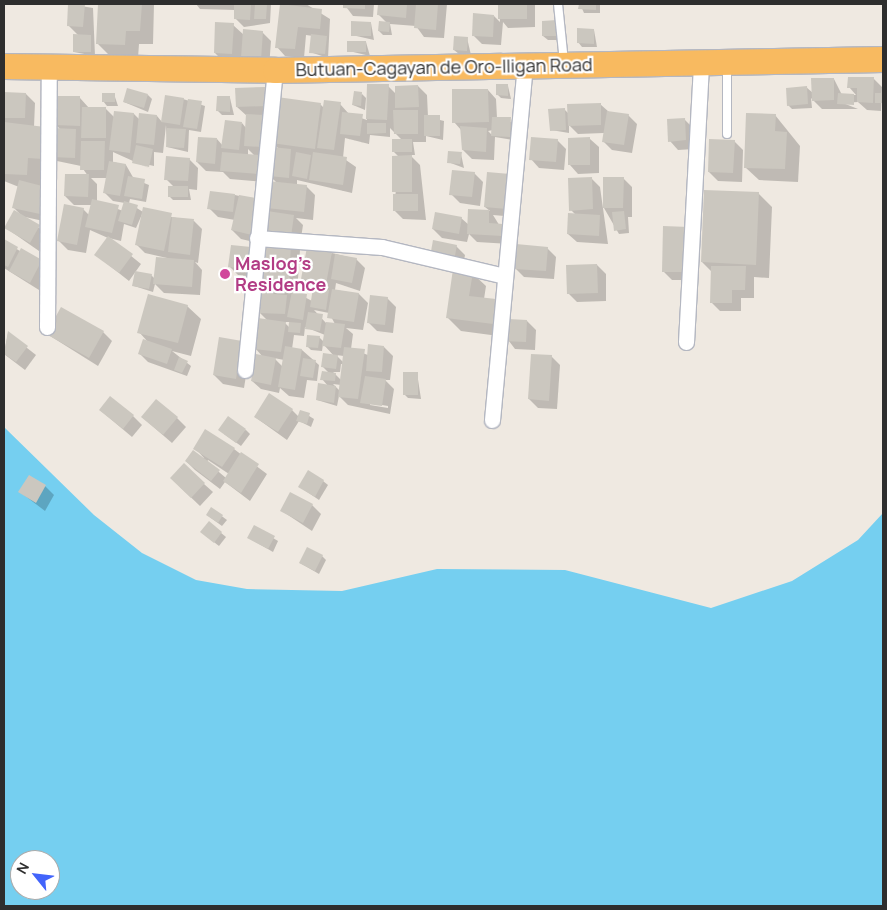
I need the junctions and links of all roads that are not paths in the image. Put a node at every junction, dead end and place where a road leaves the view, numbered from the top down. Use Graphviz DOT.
graph roads {
  1 [pos="558,4"];
  2 [pos="883,59"];
  3 [pos="727,61"];
  4 [pos="701,62"];
  5 [pos="564,64"];
  6 [pos="525,65"];
  7 [pos="4,66"];
  8 [pos="49,67"];
  9 [pos="274,70"];
  10 [pos="727,134"];
  11 [pos="258,238"];
  12 [pos="505,276"];
  13 [pos="47,326"];
  14 [pos="686,342"];
  15 [pos="244,370"];
  16 [pos="492,420"];
  1 -- 5 [label="lane"];
  2 -- 3 [label="highway, Butuan-Cagayan de Oro-Iligan Road"];
  3 -- 4 [label="highway, Butuan-Cagayan de Oro-Iligan Road"];
  3 -- 10 [label="lane"];
  4 -- 5 [label="highway, Butuan-Cagayan de Oro-Iligan Road"];
  4 -- 14 [label="street"];
  5 -- 6 [label="highway, Butuan-Cagayan de Oro-Iligan Road"];
  6 -- 9 [label="highway, Butuan-Cagayan de Oro-Iligan Road"];
  6 -- 12 [label="street"];
  7 -- 8 [label="highway, Butuan-Cagayan de Oro-Iligan Road"];
  8 -- 9 [label="highway, Butuan-Cagayan de Oro-Iligan Road"];
  8 -- 13 [label="street"];
  9 -- 11 [label="street"];
  11 -- 12 [label="street"];
  11 -- 15 [label="street"];
  12 -- 16 [label="street"];
}
